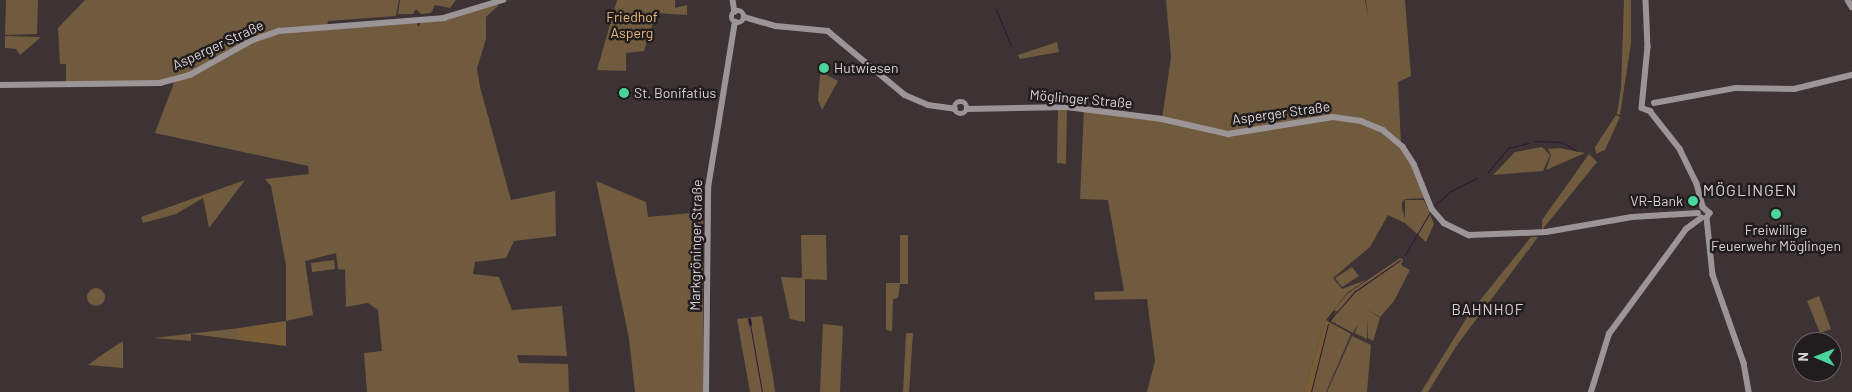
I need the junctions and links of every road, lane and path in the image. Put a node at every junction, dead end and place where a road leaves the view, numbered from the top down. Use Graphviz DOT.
graph roads {
  1 [pos="503,0"];
  2 [pos="733,0"];
  3 [pos="1646,0"];
  4 [pos="1848,0"];
  5 [pos="1852,7"];
  6 [pos="735,12"];
  7 [pos="744,17"];
  8 [pos="735,22"];
  9 [pos="1852,75"];
  10 [pos="0,85"];
  11 [pos="1645,100"];
  12 [pos="1654,103"];
  13 [pos="1650,111"];
  14 [pos="1162,119"];
  15 [pos="1703,207"];
  16 [pos="1685,214"];
  17 [pos="1702,216"];
  18 [pos="1689,226"];
  19 [pos="706,392"];
  20 [pos="1593,392"];
  21 [pos="1749,392"];
  1 -- 10 [label="street, Asperger Straße"];
  2 -- 6 [label="street"];
  3 -- 11 [label="street"];
  4 -- 5 [label="street"];
  6 -- 7 [label="street"];
  6 -- 8 [label="street, Markgröninger Straße"];
  7 -- 8 [label="street"];
  7 -- 14 [label="street, Möglinger Straße"];
  8 -- 19 [label="street, Markgröninger Straße"];
  9 -- 12 [label="street"];
  11 -- 12 [label="street"];
  11 -- 13 [label="street"];
  12 -- 13 [label="street"];
  13 -- 15 [label="street"];
  14 -- 16 [label="street, Asperger Straße"];
  15 -- 17 [label="street"];
  15 -- 17 [label="street"];
  16 -- 17 [label="street, Asperger Straße"];
  16 -- 18 [label="street"];
  17 -- 18 [label="street"];
  17 -- 21 [label="street"];
  18 -- 20 [label="street"];
}
